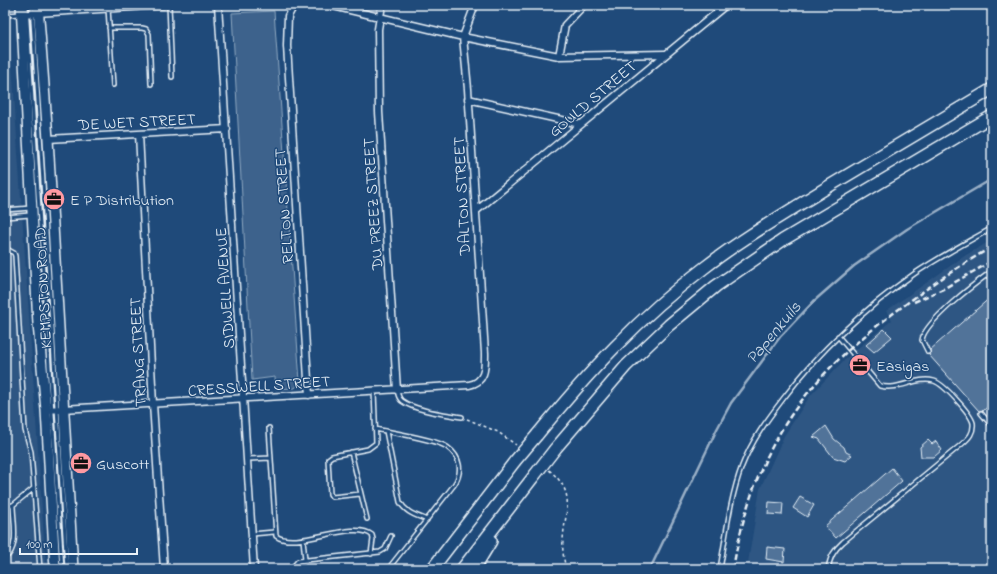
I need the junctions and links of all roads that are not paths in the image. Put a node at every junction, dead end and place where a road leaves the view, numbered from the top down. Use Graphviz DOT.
graph roads {
  1 [pos="26,5"];
  2 [pos="32,5"];
  3 [pos="164,5"];
  4 [pos="169,5"];
  5 [pos="218,5"];
  6 [pos="294,5"];
  7 [pos="330,5"];
  8 [pos="382,5"];
  9 [pos="475,5"];
  10 [pos="584,5"];
  11 [pos="726,5"];
  12 [pos="108,8"];
  13 [pos="30,11"];
  14 [pos="5,15"];
  15 [pos="380,17"];
  16 [pos="109,28"];
  17 [pos="463,37"];
  18 [pos="665,54"];
  19 [pos="559,56"];
  20 [pos="172,77"];
  21 [pos="152,84"];
  22 [pos="113,85"];
  23 [pos="992,89"];
  24 [pos="468,99"];
  25 [pos="992,116"];
  26 [pos="580,124"];
  27 [pos="227,129"];
  28 [pos="139,134"];
  29 [pos="48,140"];
  30 [pos="5,210"];
  31 [pos="32,211"];
  32 [pos="476,212"];
  33 [pos="5,217"];
  34 [pos="992,228"];
  35 [pos="5,248"];
  36 [pos="992,271"];
  37 [pos="838,336"];
  38 [pos="928,352"];
  39 [pos="474,384"];
  40 [pos="397,390"];
  41 [pos="374,391"];
  42 [pos="309,395"];
  43 [pos="244,399"];
  44 [pos="153,404"];
  45 [pos="54,410"];
  46 [pos="981,413"];
  47 [pos="462,417"];
  48 [pos="992,426"];
  49 [pos="269,428"];
  50 [pos="375,429"];
  51 [pos="386,431"];
  52 [pos="351,452"];
  53 [pos="270,458"];
  54 [pos="248,459"];
  55 [pos="532,478"];
  56 [pos="498,482"];
  57 [pos="34,488"];
  58 [pos="360,494"];
  59 [pos="13,505"];
  60 [pos="5,506"];
  61 [pos="367,519"];
  62 [pos="427,520"];
  63 [pos="274,532"];
  64 [pos="252,534"];
  65 [pos="391,536"];
  66 [pos="302,539"];
  67 [pos="371,554"];
  68 [pos="5,558"];
  69 [pos="305,560"];
  70 [pos="40,569"];
  71 [pos="55,569"];
  72 [pos="62,569"];
  73 [pos="67,569"];
  74 [pos="73,569"];
  75 [pos="164,569"];
  76 [pos="254,569"];
  77 [pos="292,569"];
  78 [pos="388,569"];
  79 [pos="425,569"];
  80 [pos="432,569"];
  81 [pos="462,569"];
  82 [pos="474,569"];
  83 [pos="720,569"];
  84 [pos="828,569"];
  1 -- 13 [label="lane"];
  2 -- 13 [label="lane"];
  3 -- 12 [label="street"];
  4 -- 20 [label="lane"];
  5 -- 27 [label="street, SIDWELL AVENUE"];
  6 -- 42 [label="street, RELTON STREET"];
  7 -- 15 [label="street"];
  8 -- 15 [label="street, DU PREEZ STREET"];
  9 -- 17 [label="street, DALTON STREET"];
  10 -- 19 [label="street"];
  11 -- 18 [label="street, GOULD STREET"];
  12 -- 13 [label="street"];
  12 -- 16 [label="lane"];
  13 -- 14 [label="lane"];
  13 -- 29 [label="main road, KEMPSTON ROAD"];
  13 -- 31 [label="main road, KEMPSTON ROAD"];
  13 -- 45 [label="lane"];
  13 -- 45 [label="lane"];
  15 -- 17 [label="street"];
  15 -- 40 [label="street, DU PREEZ STREET"];
  16 -- 21 [label="lane"];
  16 -- 22 [label="lane"];
  17 -- 19 [label="street"];
  17 -- 24 [label="street, DALTON STREET"];
  18 -- 19 [label="street"];
  18 -- 26 [label="street, GOULD STREET"];
  23 -- 56 [label="highway, bridge"];
  24 -- 26 [label="street"];
  24 -- 32 [label="street, DALTON STREET"];
  25 -- 55 [label="highway, bridge"];
  26 -- 32 [label="street, GOULD STREET"];
  27 -- 28 [label="street, DE WET STREET"];
  27 -- 43 [label="street, SIDWELL AVENUE"];
  28 -- 29 [label="street, DE WET STREET"];
  28 -- 44 [label="street, TRANG STREET"];
  29 -- 45 [label="main road, KEMPSTON ROAD"];
  30 -- 31 [label="lane"];
  31 -- 33 [label="lane"];
  31 -- 45 [label="main road, KEMPSTON ROAD"];
  32 -- 39 [label="street, DALTON STREET"];
  34 -- 37 [label="lane"];
  35 -- 57 [label="lane"];
  36 -- 38 [label="lane"];
  37 -- 83 [label="lane"];
  37 -- 84 [label="lane"];
  39 -- 40 [label="street, CRESSWELL STREET"];
  40 -- 41 [label="street, CRESSWELL STREET"];
  40 -- 47 [label="lane"];
  41 -- 42 [label="street, CRESSWELL STREET"];
  41 -- 50 [label="lane"];
  42 -- 43 [label="street, CRESSWELL STREET"];
  43 -- 44 [label="street, CRESSWELL STREET"];
  43 -- 54 [label="street, SIDWELL AVENUE"];
  44 -- 45 [label="street, CRESSWELL STREET"];
  44 -- 75 [label="street, TRANG STREET"];
  45 -- 71 [label="main road, KEMPSTON ROAD"];
  45 -- 72 [label="lane"];
  45 -- 73 [label="lane"];
  45 -- 74 [label="main road, KEMPSTON ROAD"];
  46 -- 48 [label="lane"];
  49 -- 53 [label="lane"];
  50 -- 51 [label="lane"];
  50 -- 52 [label="lane"];
  51 -- 62 [label="lane"];
  51 -- 62 [label="lane"];
  52 -- 58 [label="lane"];
  52 -- 58 [label="lane"];
  53 -- 54 [label="lane"];
  53 -- 63 [label="lane"];
  54 -- 64 [label="street, SIDWELL AVENUE"];
  55 -- 81 [label="highway"];
  55 -- 82 [label="highway"];
  56 -- 79 [label="highway"];
  56 -- 80 [label="highway"];
  57 -- 59 [label="lane"];
  57 -- 70 [label="lane"];
  58 -- 61 [label="lane"];
  59 -- 60 [label="lane"];
  59 -- 68 [label="lane"];
  62 -- 78 [label="lane"];
  63 -- 64 [label="lane"];
  63 -- 66 [label="lane"];
  64 -- 76 [label="street, SIDWELL AVENUE"];
  65 -- 67 [label="lane"];
  66 -- 67 [label="lane"];
  66 -- 69 [label="lane"];
  67 -- 69 [label="lane"];
  69 -- 77 [label="lane"];
}
